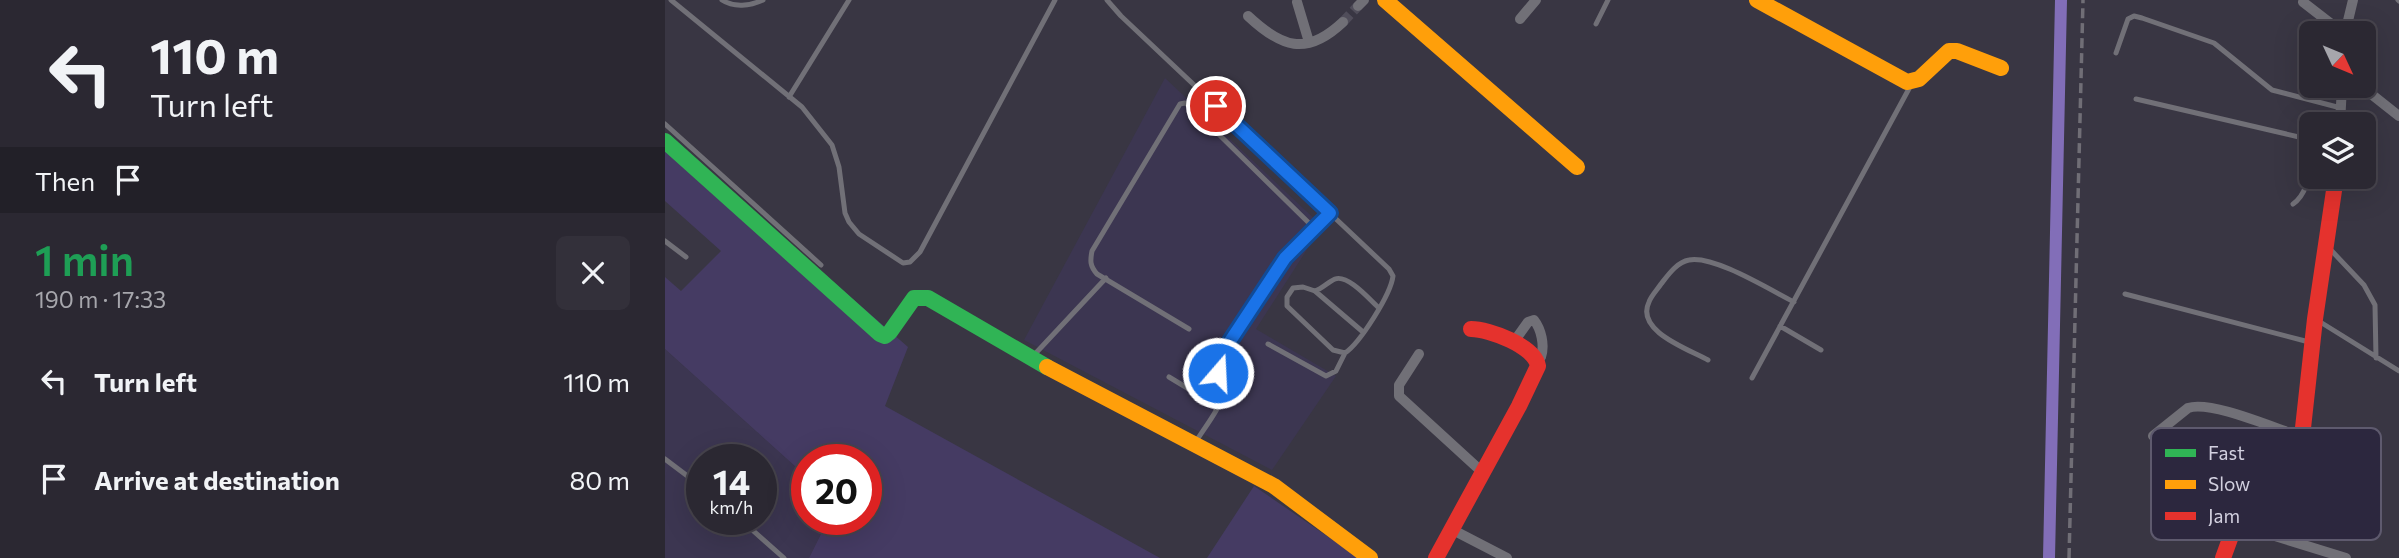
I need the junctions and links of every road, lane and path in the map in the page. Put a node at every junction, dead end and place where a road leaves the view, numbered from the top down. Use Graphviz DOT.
graph roads {
  1 [pos="671,0"];
  2 [pos="722,0"];
  3 [pos="763,0"];
  4 [pos="849,0"];
  5 [pos="1055,0"];
  6 [pos="1107,0"];
  7 [pos="1385,0"];
  8 [pos="1536,0"];
  9 [pos="1608,0"];
  10 [pos="1758,0"];
  11 [pos="2353,0"];
  12 [pos="1295,1"];
  13 [pos="753,2"];
  14 [pos="2303,2"];
  15 [pos="1248,16"];
  16 [pos="1520,19"];
  17 [pos="2328,21"];
  18 [pos="2347,21"];
  19 [pos="1343,22"];
  20 [pos="1596,24"];
  21 [pos="1309,42"];
  22 [pos="2116,53"];
  23 [pos="2001,68"];
  24 [pos="1913,83"];
  25 [pos="789,97"];
  26 [pos="2341,98"];
  27 [pos="2376,98"];
  28 [pos="2136,99"];
  29 [pos="2341,108"];
  30 [pos="2341,112"];
  31 [pos="2399,116"];
  32 [pos="665,124"];
  33 [pos="2299,137"];
  34 [pos="665,141"];
  35 [pos="1577,167"];
  36 [pos="2304,189"];
  37 [pos="2334,189"];
  38 [pos="2293,204"];
  39 [pos="1330,213"];
  40 [pos="1314,229"];
  41 [pos="665,241"];
  42 [pos="2324,244"];
  43 [pos="686,257"];
  44 [pos="821,265"];
  45 [pos="1106,278"];
  46 [pos="1315,291"];
  47 [pos="2125,294"];
  48 [pos="1794,302"];
  49 [pos="1378,308"];
  50 [pos="2315,318"];
  51 [pos="1780,326"];
  52 [pos="1471,328"];
  53 [pos="1189,329"];
  54 [pos="1363,332"];
  55 [pos="2312,342"];
  56 [pos="1513,343"];
  57 [pos="1268,344"];
  58 [pos="1821,350"];
  59 [pos="1345,353"];
  60 [pos="1419,354"];
  61 [pos="2376,358"];
  62 [pos="1031,359"];
  63 [pos="1537,359"];
  64 [pos="1708,360"];
  65 [pos="2399,371"];
  66 [pos="1169,377"];
  67 [pos="1752,378"];
  68 [pos="1217,406"];
  69 [pos="2163,428"];
  70 [pos="2275,428"];
  71 [pos="2303,428"];
  72 [pos="1193,445"];
  73 [pos="665,459"];
  74 [pos="1481,471"];
  75 [pos="686,475"];
  76 [pos="1451,529"];
  77 [pos="758,535"];
  78 [pos="2229,540"];
  79 [pos="2290,540"];
  80 [pos="784,558"];
  81 [pos="1370,558"];
  82 [pos="1436,558"];
  83 [pos="1507,558"];
  84 [pos="2223,558"];
  85 [pos="2346,558"];
  1 -- 25 [label="lane"];
  2 -- 13 [label="lane"];
  3 -- 13 [label="lane"];
  4 -- 25 [label="lane"];
  5 -- 25 [label="lane"];
  6 -- 39 [label="lane"];
  7 -- 35 [label="street"];
  8 -- 16 [label="street"];
  9 -- 20 [label="lane"];
  10 -- 24 [label="street"];
  11 -- 18 [label="street"];
  12 -- 21 [label="street"];
  14 -- 17 [label="street"];
  15 -- 21 [label="street"];
  19 -- 21 [label="street"];
  22 -- 29 [label="lane"];
  23 -- 24 [label="street"];
  24 -- 48 [label="lane"];
  26 -- 29 [label="street"];
  27 -- 31 [label="street"];
  28 -- 33 [label="lane"];
  29 -- 30 [label="street"];
  32 -- 44 [label="lane"];
  34 -- 62 [label="street"];
  36 -- 38 [label="lane"];
  37 -- 42 [label="street"];
  39 -- 40 [label="lane"];
  39 -- 49 [label="lane"];
  40 -- 45 [label="lane"];
  40 -- 68 [label="lane"];
  41 -- 43 [label="lane"];
  42 -- 50 [label="street"];
  42 -- 61 [label="lane"];
  45 -- 53 [label="lane"];
  45 -- 62 [label="lane"];
  46 -- 49 [label="lane"];
  46 -- 54 [label="lane"];
  46 -- 59 [label="lane"];
  47 -- 55 [label="lane"];
  48 -- 51 [label="lane"];
  48 -- 64 [label="lane"];
  49 -- 54 [label="lane"];
  50 -- 55 [label="street"];
  50 -- 61 [label="lane"];
  51 -- 58 [label="lane"];
  51 -- 67 [label="lane"];
  52 -- 56 [label="street"];
  54 -- 59 [label="lane"];
  55 -- 71 [label="street"];
  56 -- 63 [label="street"];
  56 -- 63 [label="street"];
  57 -- 59 [label="lane"];
  60 -- 74 [label="street"];
  61 -- 65 [label="lane"];
  62 -- 72 [label="street"];
  63 -- 74 [label="street"];
  66 -- 68 [label="lane"];
  68 -- 72 [label="lane"];
  69 -- 70 [label="street"];
  72 -- 81 [label="street"];
  73 -- 75 [label="lane"];
  74 -- 76 [label="street"];
  76 -- 82 [label="street"];
  76 -- 83 [label="street"];
  77 -- 80 [label="lane"];
  78 -- 84 [label="street"];
  79 -- 85 [label="street"];
}
